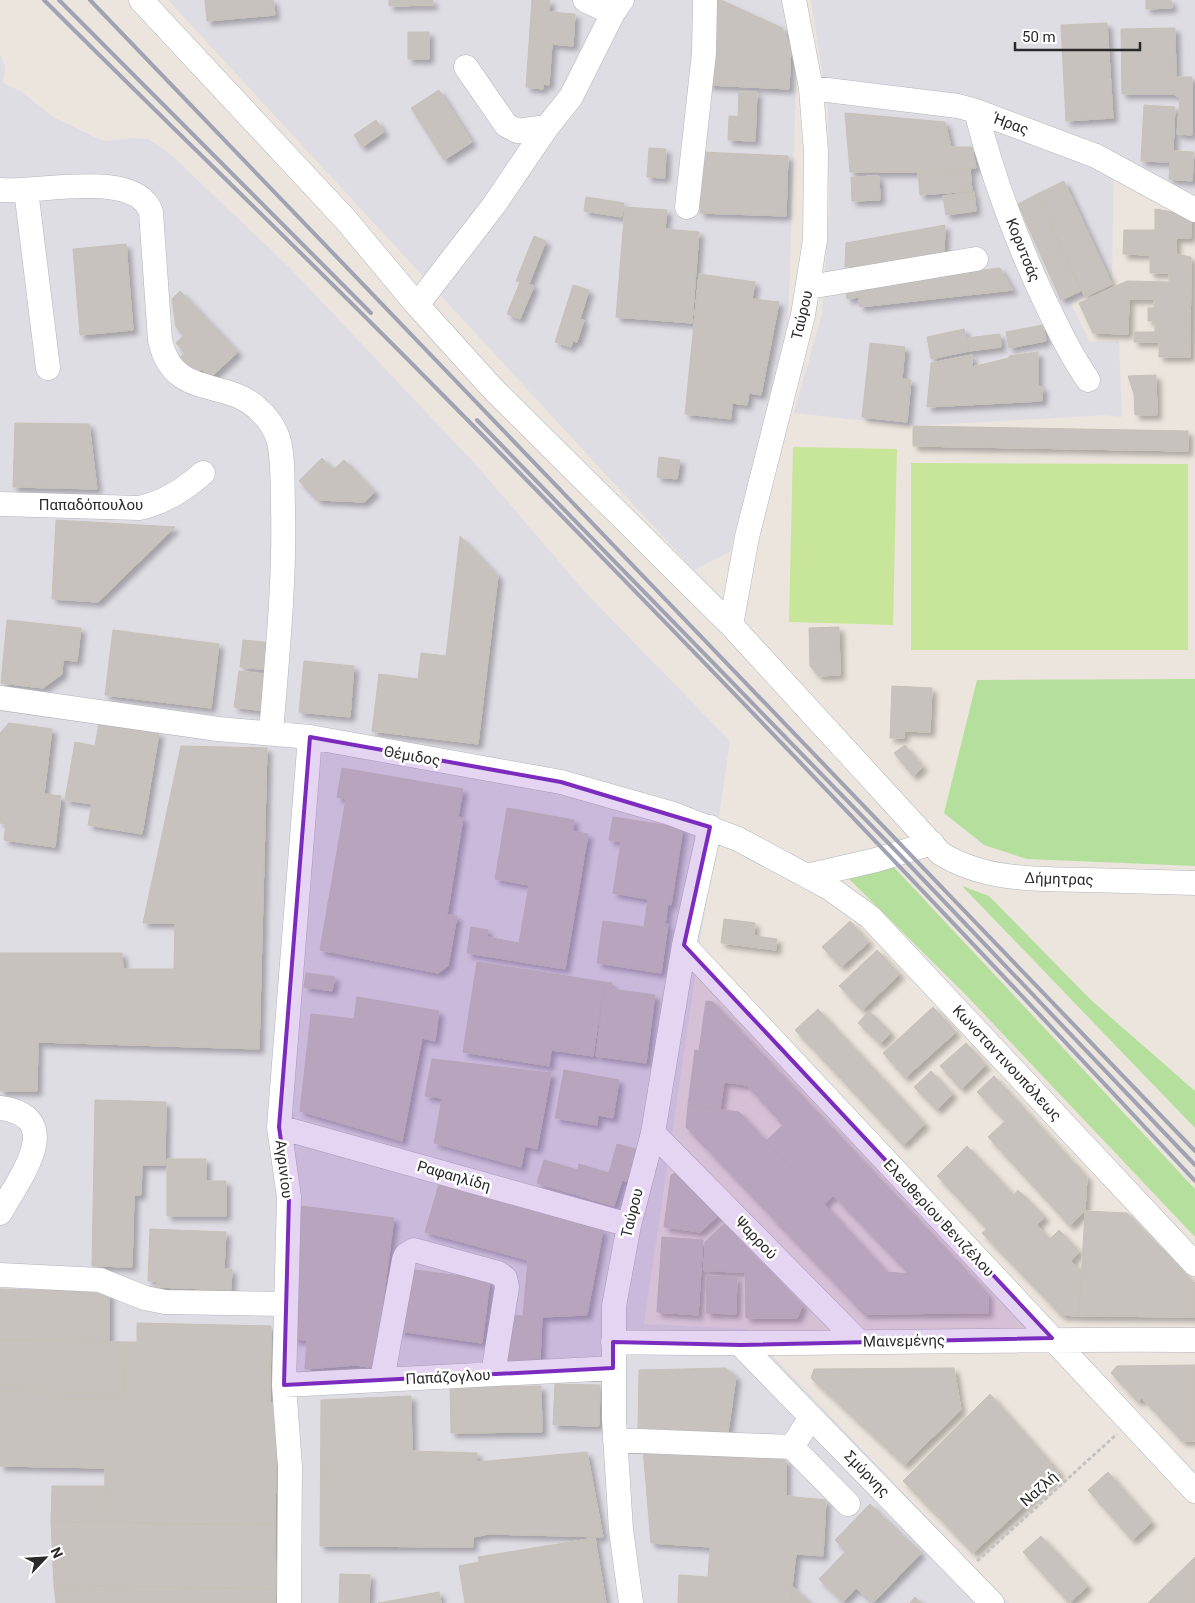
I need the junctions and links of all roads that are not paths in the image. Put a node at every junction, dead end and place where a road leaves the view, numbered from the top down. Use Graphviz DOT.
graph roads {
  1 [pos="141,0"];
  2 [pos="585,0"];
  3 [pos="705,0"];
  4 [pos="794,0"];
  5 [pos="618,6"];
  6 [pos="466,68"];
  7 [pos="811,88"];
  8 [pos="976,111"];
  9 [pos="547,127"];
  10 [pos="0,190"];
  11 [pos="26,190"];
  12 [pos="687,207"];
  13 [pos="1195,210"];
  14 [pos="976,260"];
  15 [pos="809,287"];
  16 [pos="417,305"];
  17 [pos="48,368"];
  18 [pos="1088,380"];
  19 [pos="203,473"];
  20 [pos="0,504"];
  21 [pos="731,625"];
  22 [pos="0,698"];
  23 [pos="271,733"];
  24 [pos="310,737"];
  25 [pos="710,827"];
  26 [pos="932,843"];
  27 [pos="807,876"];
  28 [pos="1195,883"];
  29 [pos="684,945"];
  30 [pos="0,1108"];
  31 [pos="279,1128"];
  32 [pos="653,1133"];
  33 [pos="0,1213"];
  34 [pos="628,1225"];
  35 [pos="1195,1264"];
  36 [pos="0,1275"];
  37 [pos="286,1304"];
  38 [pos="1052,1338"];
  39 [pos="1195,1340"];
  40 [pos="612,1342"];
  41 [pos="859,1342"];
  42 [pos="741,1345"];
  43 [pos="613,1368"];
  44 [pos="493,1374"];
  45 [pos="382,1380"];
  46 [pos="284,1385"];
  47 [pos="811,1416"];
  48 [pos="615,1440"];
  49 [pos="792,1447"];
  50 [pos="1195,1491"];
  51 [pos="848,1504"];
  52 [pos="288,1603"];
  53 [pos="631,1603"];
  54 [pos="992,1603"];
  1 -- 16 [label="street, Δήμητρας"];
  2 -- 5 [label="street"];
  3 -- 12 [label="street"];
  4 -- 7 [label="street, Ταύρου"];
  5 -- 9 [label="street"];
  6 -- 9 [label="street"];
  7 -- 8 [label="street, Ήρας"];
  7 -- 15 [label="street, Ταύρου"];
  8 -- 13 [label="street, Ήρας"];
  8 -- 18 [label="street, Κορυτσάς"];
  9 -- 16 [label="street"];
  10 -- 11 [label="street"];
  11 -- 17 [label="street"];
  11 -- 23 [label="street"];
  14 -- 15 [label="street"];
  15 -- 21 [label="street, Ταύρου"];
  16 -- 21 [label="street, Δήμητρας"];
  19 -- 20 [label="street, Παπαδόπουλου"];
  21 -- 26 [label="street, Δήμητρας"];
  22 -- 23 [label="street, Θέμιδος"];
  23 -- 24 [label="street, Θέμιδος"];
  24 -- 25 [label="street, Θέμιδος"];
  24 -- 31 [label="street, Αγρινίου"];
  25 -- 27 [label="street, Θέμιδος"];
  25 -- 29 [label="street, Ταύρου"];
  26 -- 27 [label="street"];
  26 -- 28 [label="street, Δήμητρας"];
  27 -- 35 [label="street, Κωνσταντινουπόλεως"];
  29 -- 32 [label="street, Ταύρου"];
  29 -- 38 [label="street, Ελευθερίου Βενιζέλου"];
  30 -- 33 [label="street"];
  31 -- 34 [label="street, Ραφαηλίδη"];
  31 -- 37 [label="street, Αγρινίου"];
  32 -- 34 [label="street, Ταύρου"];
  32 -- 41 [label="street, Ψαρρού"];
  34 -- 40 [label="street, Ταύρου"];
  36 -- 37 [label="street"];
  37 -- 46 [label="street, Αγρινίου"];
  38 -- 39 [label="street, Μαινεμένης"];
  38 -- 41 [label="street, Μαινεμένης"];
  38 -- 50 [label="street, Ελευθερίου Βενιζέλου"];
  40 -- 42 [label="street, Μαινεμένης"];
  40 -- 43 [label="street, Ταύρου"];
  41 -- 42 [label="street, Μαινεμένης"];
  42 -- 47 [label="street, Σμύρνης"];
  43 -- 44 [label="street, Παπάζογλου"];
  43 -- 48 [label="street, Ταύρου"];
  44 -- 45 [label="street, Παπάζογλου"];
  44 -- 45 [label="street"];
  45 -- 46 [label="street, Παπάζογλου"];
  46 -- 52 [label="street, Αγρινίου"];
  47 -- 49 [label="street"];
  47 -- 54 [label="street, Σμύρνης"];
  48 -- 49 [label="street"];
  48 -- 53 [label="street, Ταύρου"];
  49 -- 51 [label="street"];
}
